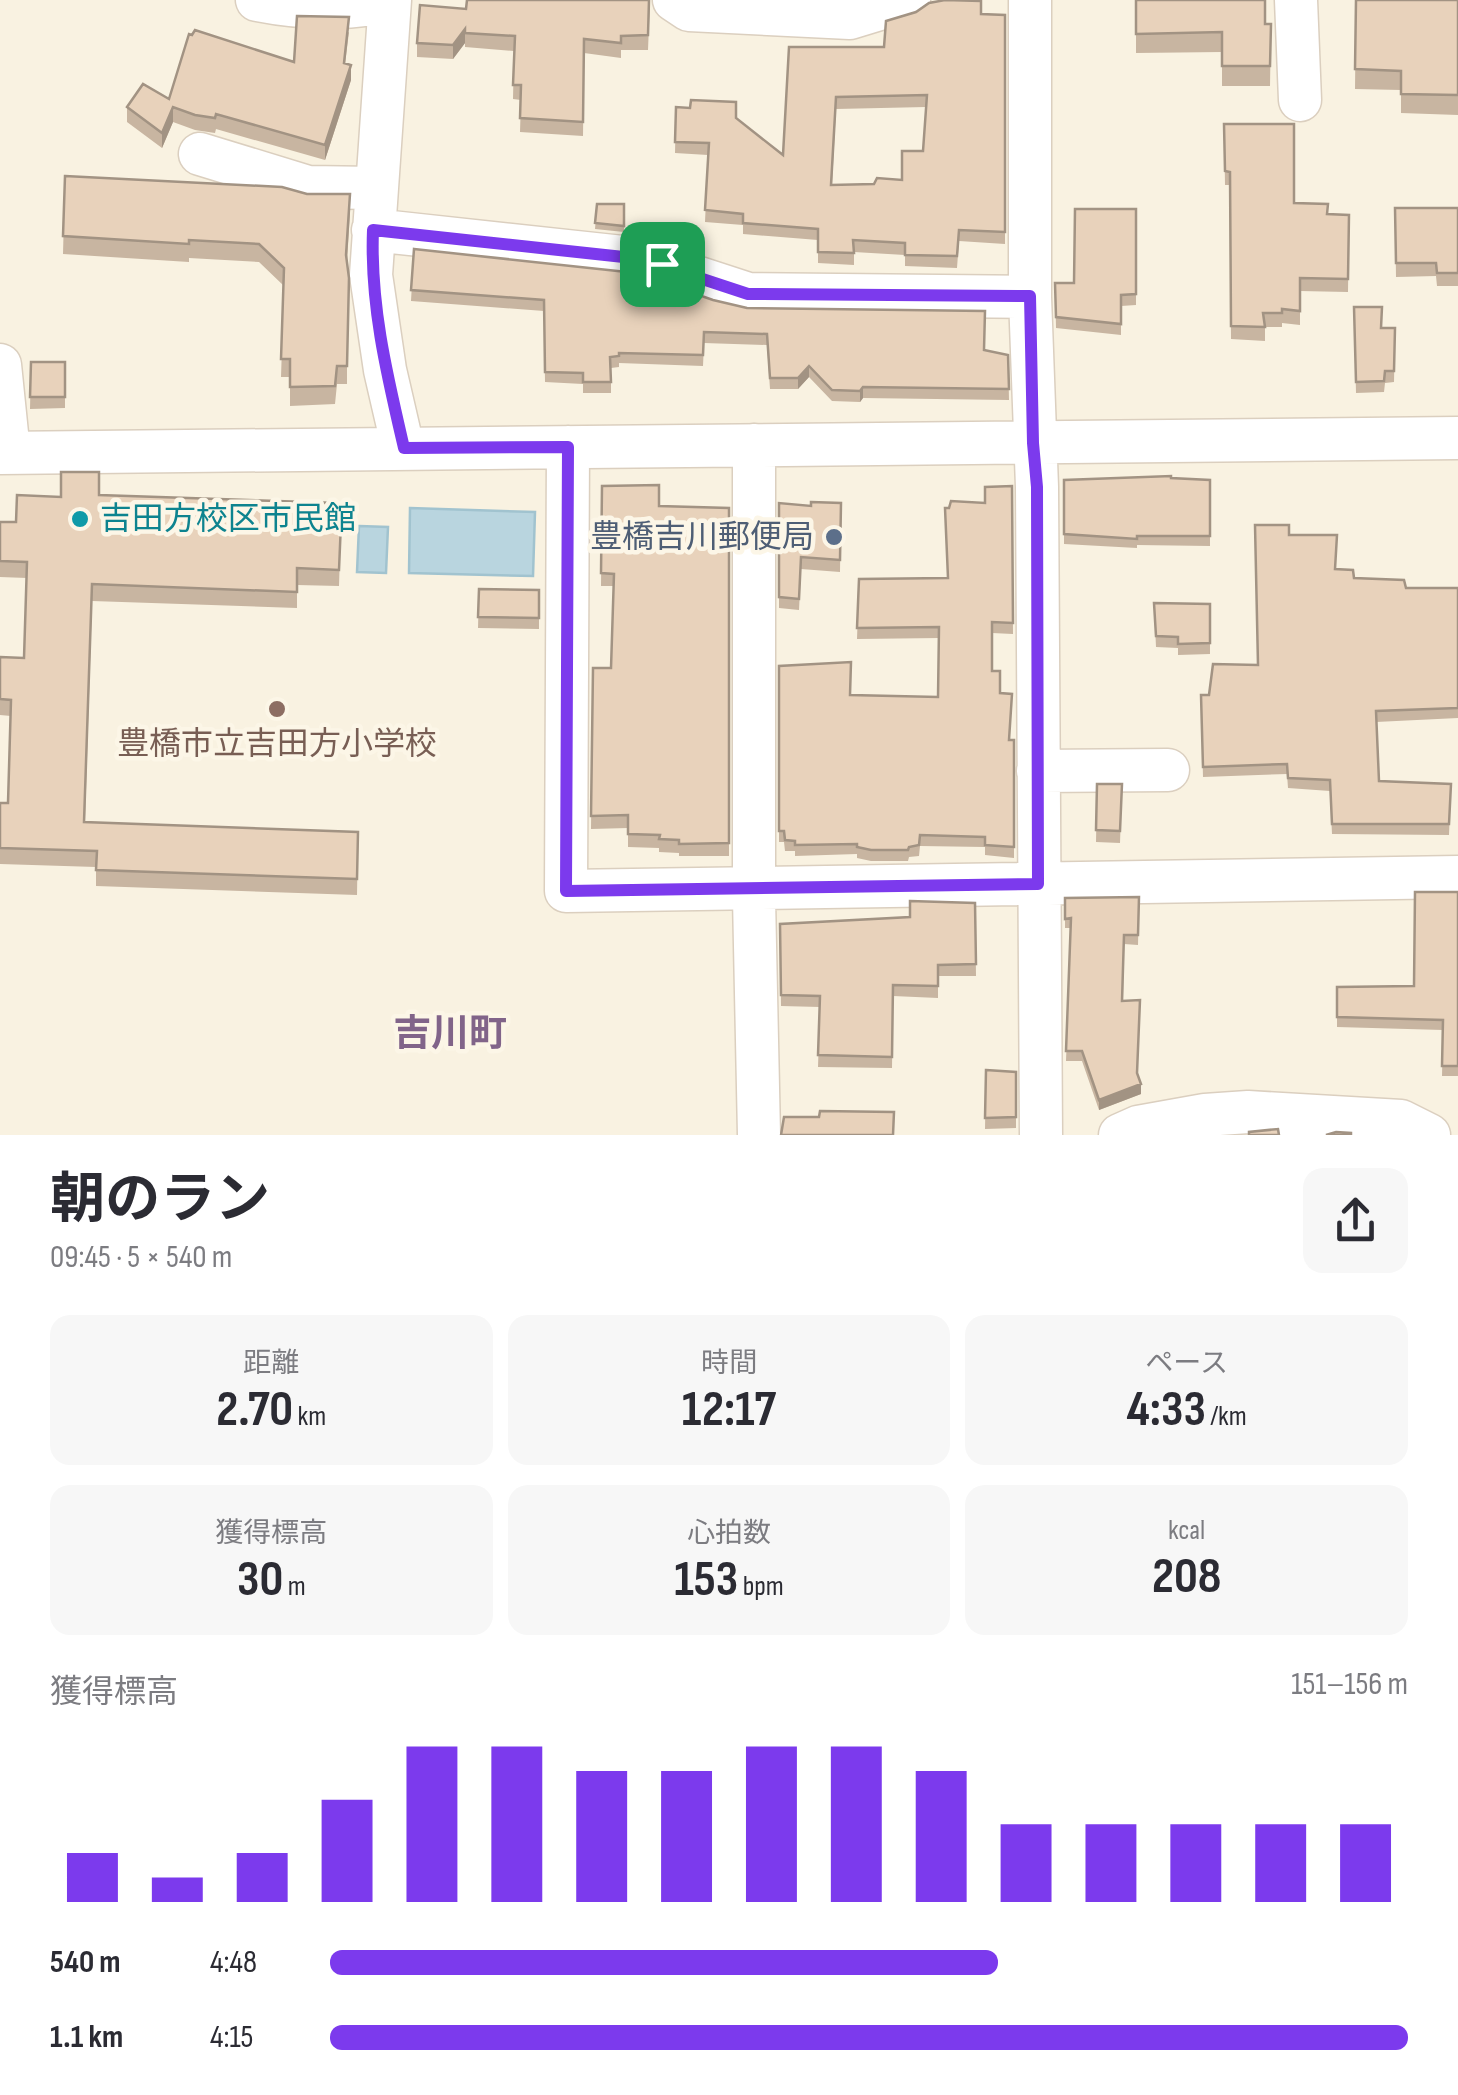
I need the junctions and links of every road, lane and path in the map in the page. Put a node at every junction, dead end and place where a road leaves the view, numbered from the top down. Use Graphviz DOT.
graph roads {
  1 [pos="257,0"];
  2 [pos="376,0"];
  3 [pos="390,0"];
  4 [pos="674,0"];
  5 [pos="909,0"];
  6 [pos="1030,0"];
  7 [pos="1296,0"];
  8 [pos="745,7"];
  9 [pos="824,9"];
  10 [pos="1300,100"];
  11 [pos="200,154"];
  12 [pos="375,209"];
  13 [pos="1030,296"];
  14 [pos="0,365"];
  15 [pos="1458,438"];
  16 [pos="1033,443"];
  17 [pos="754,445"];
  18 [pos="568,447"];
  19 [pos="404,448"];
  20 [pos="4,453"];
  21 [pos="1168,770"];
  22 [pos="1038,771"];
  23 [pos="1458,877"];
  24 [pos="1038,884"];
  25 [pos="754,888"];
  26 [pos="759,1135"];
  27 [pos="1040,1135"];
  28 [pos="1120,1135"];
  29 [pos="1428,1135"];
  1 -- 2 [label="street"];
  3 -- 12 [label="street"];
  4 -- 8 [label="street"];
  5 -- 9 [label="street"];
  6 -- 13 [label="street"];
  7 -- 10 [label="street"];
  8 -- 9 [label="street"];
  11 -- 12 [label="street"];
  12 -- 13 [label="street"];
  12 -- 19 [label="street"];
  13 -- 16 [label="street"];
  14 -- 20 [label="street"];
  15 -- 16 [label="street"];
  16 -- 17 [label="street"];
  16 -- 22 [label="street"];
  17 -- 18 [label="street"];
  17 -- 25 [label="street"];
  18 -- 19 [label="street"];
  18 -- 25 [label="street"];
  19 -- 20 [label="street"];
  21 -- 22 [label="street"];
  22 -- 24 [label="street"];
  23 -- 24 [label="street"];
  24 -- 25 [label="street"];
  24 -- 27 [label="street"];
  25 -- 26 [label="street"];
  28 -- 29 [label="street"];
}
